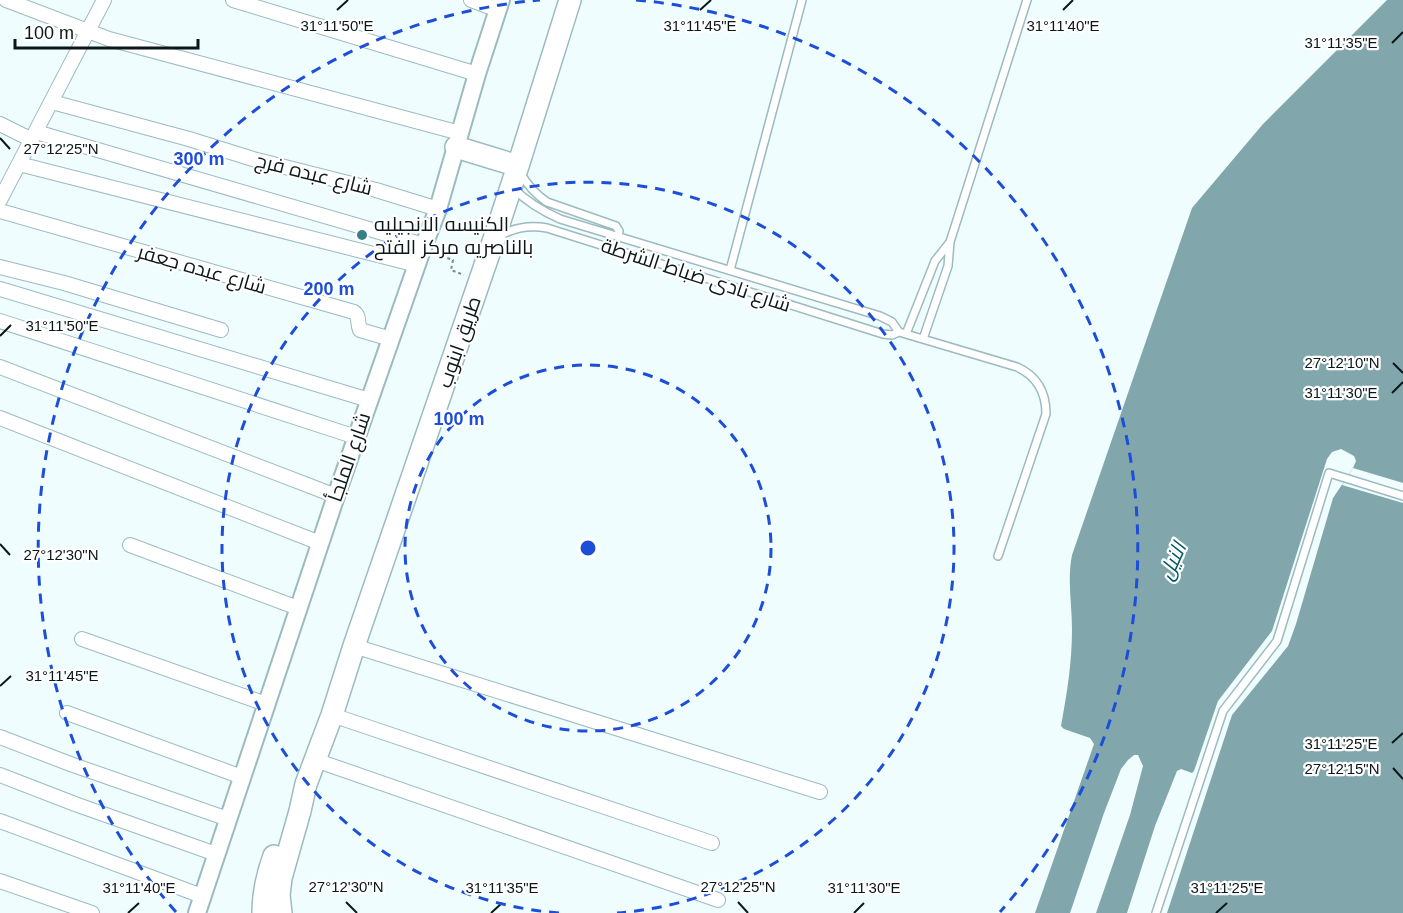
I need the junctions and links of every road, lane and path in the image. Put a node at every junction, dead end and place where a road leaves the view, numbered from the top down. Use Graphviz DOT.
graph roads {
  1 [pos="6,0"];
  2 [pos="104,0"];
  3 [pos="233,0"];
  4 [pos="471,0"];
  5 [pos="570,0"];
  6 [pos="802,0"];
  7 [pos="1027,0"];
  8 [pos="499,5"];
  9 [pos="87,32"];
  10 [pos="477,74"];
  11 [pos="52,102"];
  12 [pos="0,124"];
  13 [pos="34,136"];
  14 [pos="460,143"];
  15 [pos="19,164"];
  16 [pos="518,165"];
  17 [pos="511,186"];
  18 [pos="0,200"];
  19 [pos="438,209"];
  20 [pos="0,211"];
  21 [pos="586,226"];
  22 [pos="618,236"];
  23 [pos="494,239"];
  24 [pos="582,239"];
  25 [pos="950,242"];
  26 [pos="428,249"];
  27 [pos="417,265"];
  28 [pos="0,267"];
  29 [pos="730,270"];
  30 [pos="480,281"];
  31 [pos="0,289"];
  32 [pos="0,321"];
  33 [pos="221,330"];
  34 [pos="903,333"];
  35 [pos="391,339"];
  36 [pos="922,339"];
  37 [pos="0,367"];
  38 [pos="369,400"];
  39 [pos="0,418"];
  40 [pos="356,437"];
  41 [pos="336,496"];
  42 [pos="1403,496"];
  43 [pos="320,543"];
  44 [pos="130,545"];
  45 [pos="998,556"];
  46 [pos="298,608"];
  47 [pos="82,639"];
  48 [pos="354,646"];
  49 [pos="266,704"];
  50 [pos="67,713"];
  51 [pos="332,715"];
  52 [pos="0,737"];
  53 [pos="315,760"];
  54 [pos="0,775"];
  55 [pos="242,777"];
  56 [pos="306,784"];
  57 [pos="820,792"];
  58 [pos="228,819"];
  59 [pos="0,821"];
  60 [pos="712,843"];
  61 [pos="216,854"];
  62 [pos="0,881"];
  63 [pos="202,896"];
  64 [pos="718,900"];
  65 [pos="92,913"];
  66 [pos="197,913"];
  67 [pos="263,913"];
  68 [pos="281,913"];
  69 [pos="1156,913"];
  1 -- 9 [label="street"];
  2 -- 9 [label="street"];
  3 -- 10 [label="street"];
  4 -- 8 [label="street"];
  5 -- 16 [label="main road, طريق ابنوب"];
  6 -- 29 [label="lane"];
  7 -- 25 [label="lane"];
  8 -- 10 [label="street, شارع الملجأ"];
  9 -- 11 [label="street"];
  9 -- 14 [label="street"];
  10 -- 14 [label="street, شارع الملجأ"];
  11 -- 13 [label="street"];
  11 -- 19 [label="street, شارع عبده فرج"];
  12 -- 13 [label="street"];
  13 -- 15 [label="street"];
  13 -- 26 [label="street"];
  14 -- 16 [label="main road"];
  14 -- 19 [label="street, شارع الملجأ"];
  15 -- 18 [label="street"];
  15 -- 27 [label="street"];
  16 -- 17 [label="main road, طريق ابنوب"];
  16 -- 22 [label="lane"];
  17 -- 21 [label="lane, شارع نادى ضباط الشرطة"];
  17 -- 23 [label="main road, طريق ابنوب"];
  19 -- 26 [label="street, شارع الملجأ"];
  20 -- 35 [label="street, شارع عبده جعفر"];
  21 -- 22 [label="lane, شارع نادى ضباط الشرطة"];
  21 -- 24 [label="lane"];
  22 -- 29 [label="lane, شارع نادى ضباط الشرطة"];
  23 -- 24 [label="lane, شارع نادى ضباط الشرطة"];
  23 -- 30 [label="main road, طريق ابنوب"];
  24 -- 34 [label="lane, شارع نادى ضباط الشرطة"];
  25 -- 34 [label="lane"];
  25 -- 36 [label="lane"];
  26 -- 27 [label="street, شارع الملجأ"];
  26 -- 30 [label="path"];
  27 -- 35 [label="street, شارع الملجأ"];
  28 -- 33 [label="street"];
  29 -- 34 [label="lane, شارع نادى ضباط الشرطة"];
  30 -- 48 [label="main road, طريق ابنوب"];
  31 -- 38 [label="street"];
  32 -- 40 [label="street"];
  34 -- 36 [label="lane, شارع نادى ضباط الشرطة"];
  35 -- 38 [label="street, شارع الملجأ"];
  36 -- 45 [label="lane, شارع نادى ضباط الشرطة"];
  37 -- 41 [label="street"];
  38 -- 40 [label="street, شارع الملجأ"];
  39 -- 43 [label="street"];
  40 -- 41 [label="street, شارع الملجأ"];
  41 -- 43 [label="street, شارع الملجأ"];
  42 -- 69 [label="lane"];
  43 -- 46 [label="street, شارع الملجأ"];
  44 -- 46 [label="street"];
  46 -- 49 [label="street, شارع الملجأ"];
  47 -- 49 [label="street"];
  48 -- 51 [label="main road, طريق ابنوب"];
  48 -- 57 [label="street"];
  49 -- 55 [label="street, شارع الملجأ"];
  50 -- 55 [label="street"];
  51 -- 53 [label="main road, طريق ابنوب"];
  51 -- 60 [label="street"];
  52 -- 58 [label="street"];
  53 -- 56 [label="main road, طريق ابنوب"];
  53 -- 64 [label="street"];
  54 -- 61 [label="street"];
  55 -- 58 [label="street, شارع الملجأ"];
  56 -- 67 [label="main road, طريق ابنوب"];
  56 -- 68 [label="main road, طريق ابنوب"];
  58 -- 61 [label="street, شارع الملجأ"];
  59 -- 63 [label="street"];
  61 -- 63 [label="street, شارع الملجأ"];
  62 -- 65 [label="street"];
  63 -- 66 [label="street, شارع الملجأ"];
}
